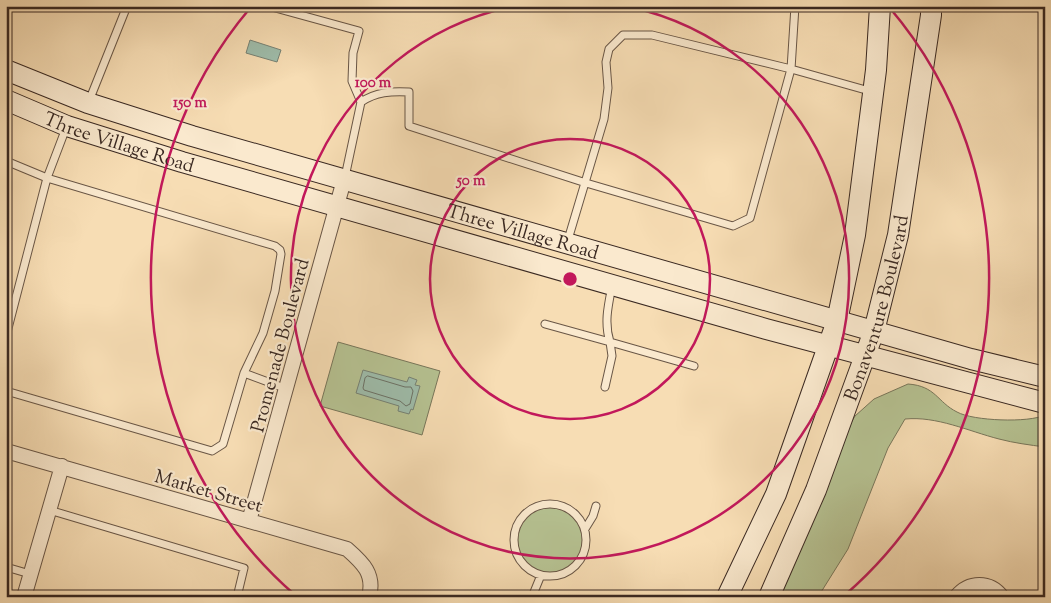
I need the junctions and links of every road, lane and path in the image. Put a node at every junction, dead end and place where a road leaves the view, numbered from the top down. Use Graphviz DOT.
graph roads {
  1 [pos="127,6"];
  2 [pos="268,6"];
  3 [pos="795,6"];
  4 [pos="880,6"];
  5 [pos="931,6"];
  6 [pos="791,69"];
  7 [pos="6,70"];
  8 [pos="873,92"];
  9 [pos="6,100"];
  10 [pos="88,102"];
  11 [pos="361,102"];
  12 [pos="67,126"];
  13 [pos="6,161"];
  14 [pos="47,178"];
  15 [pos="344,180"];
  16 [pos="586,183"];
  17 [pos="337,207"];
  18 [pos="567,243"];
  19 [pos="612,285"];
  20 [pos="837,320"];
  21 [pos="544,324"];
  22 [pos="874,331"];
  23 [pos="6,336"];
  24 [pos="610,342"];
  25 [pos="828,346"];
  26 [pos="866,356"];
  27 [pos="694,366"];
  28 [pos="244,373"];
  29 [pos="1045,377"];
  30 [pos="605,387"];
  31 [pos="287,389"];
  32 [pos="6,391"];
  33 [pos="1045,403"];
  34 [pos="6,451"];
  35 [pos="62,466"];
  36 [pos="596,506"];
  37 [pos="49,510"];
  38 [pos="250,521"];
  39 [pos="585,530"];
  40 [pos="6,568"];
  41 [pos="30,574"];
  42 [pos="541,575"];
  43 [pos="24,597"];
  44 [pos="237,597"];
  45 [pos="369,597"];
  46 [pos="532,597"];
  47 [pos="727,597"];
  48 [pos="769,597"];
  49 [pos="956,597"];
  50 [pos="1002,597"];
  1 -- 10 [label="lane"];
  2 -- 11 [label="lane"];
  3 -- 6 [label="lane"];
  4 -- 8 [label="street, Bonaventure Boulevard"];
  5 -- 22 [label="street, Bonaventure Boulevard"];
  6 -- 8 [label="lane"];
  6 -- 16 [label="lane"];
  6 -- 16 [label="lane"];
  7 -- 10 [label="street, Three Village Road"];
  8 -- 20 [label="street, Bonaventure Boulevard"];
  9 -- 12 [label="street, Three Village Road"];
  10 -- 15 [label="street, Three Village Road"];
  11 -- 15 [label="lane"];
  11 -- 16 [label="lane"];
  12 -- 14 [label="lane"];
  12 -- 17 [label="street, Three Village Road"];
  13 -- 14 [label="lane"];
  14 -- 23 [label="lane"];
  14 -- 28 [label="lane"];
  15 -- 17 [label="street, Promenade Boulevard"];
  15 -- 18 [label="street, Three Village Road"];
  16 -- 18 [label="lane"];
  17 -- 19 [label="street, Three Village Road"];
  17 -- 31 [label="street, Promenade Boulevard"];
  18 -- 20 [label="street, Three Village Road"];
  19 -- 24 [label="lane"];
  19 -- 25 [label="street, Three Village Road"];
  20 -- 22 [label="street, Three Village Road"];
  20 -- 25 [label="street, Bonaventure Boulevard"];
  21 -- 24 [label="lane"];
  22 -- 26 [label="street, Bonaventure Boulevard"];
  22 -- 29 [label="street, Three Village Road"];
  24 -- 27 [label="lane"];
  24 -- 30 [label="lane"];
  25 -- 26 [label="street, Three Village Road"];
  25 -- 47 [label="street, Bonaventure Boulevard"];
  26 -- 33 [label="street, Three Village Road"];
  26 -- 48 [label="street, Bonaventure Boulevard"];
  28 -- 31 [label="lane"];
  28 -- 32 [label="lane"];
  31 -- 38 [label="street, Promenade Boulevard"];
  34 -- 35 [label="street, Market Street"];
  35 -- 37 [label="street"];
  35 -- 38 [label="street, Market Street"];
  36 -- 39 [label="lane"];
  37 -- 41 [label="street"];
  37 -- 44 [label="lane"];
  38 -- 45 [label="street, Market Street"];
  39 -- 42 [label="lane"];
  39 -- 42 [label="lane"];
  40 -- 41 [label="lane"];
  41 -- 43 [label="street"];
  42 -- 46 [label="lane"];
  49 -- 50 [label="street"];
}
